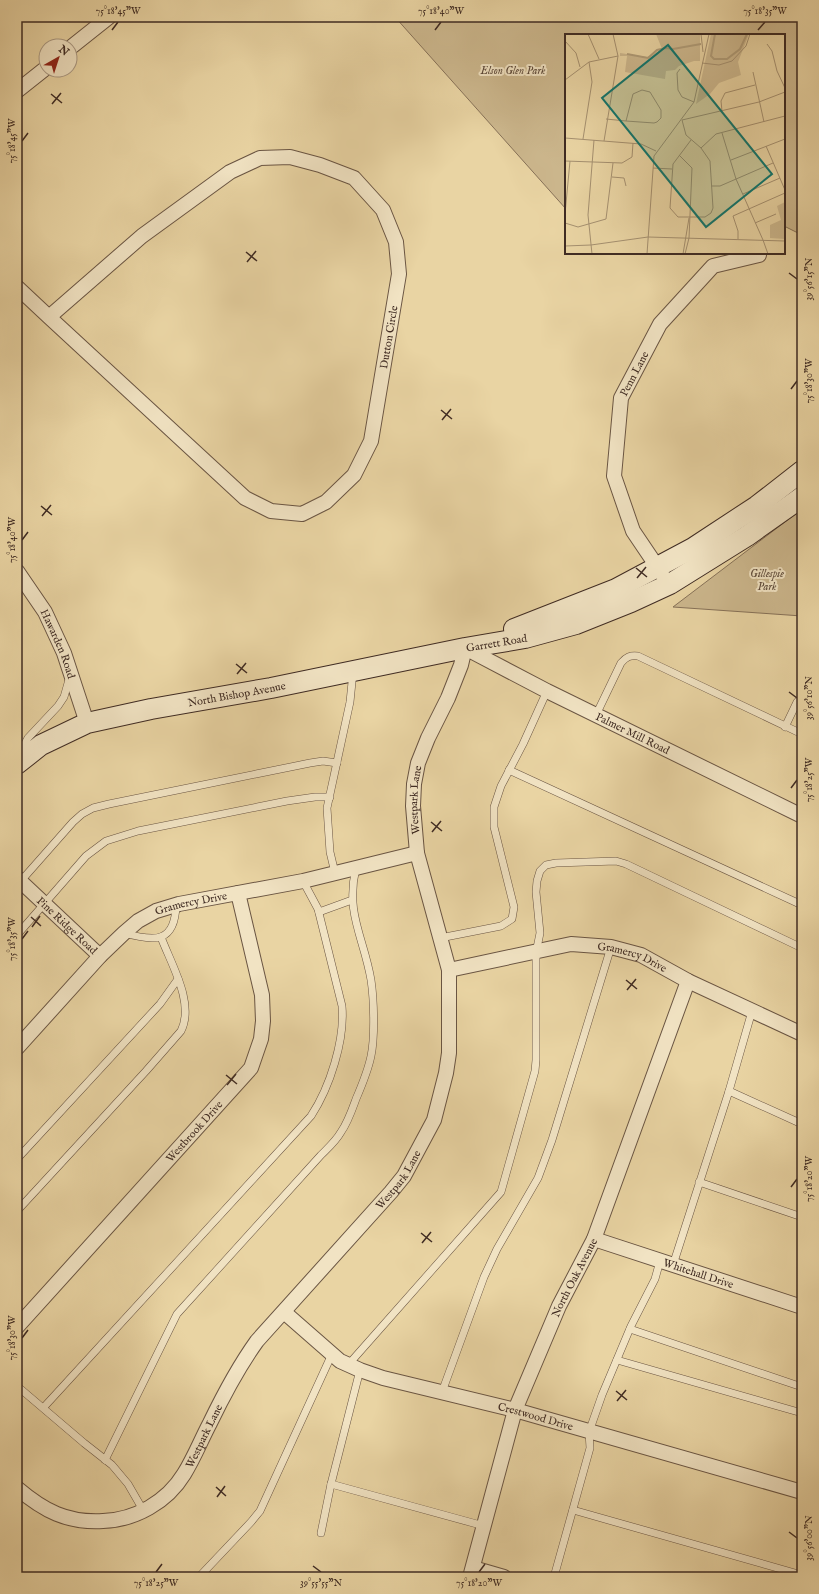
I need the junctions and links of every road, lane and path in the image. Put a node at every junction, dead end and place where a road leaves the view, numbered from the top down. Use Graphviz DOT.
graph roads {
  1 [pos="109,17"];
  2 [pos="78,42"];
  3 [pos="38,74"];
  4 [pos="17,91"];
  5 [pos="759,255"];
  6 [pos="17,287"];
  7 [pos="49,317"];
  8 [pos="802,471"];
  9 [pos="802,497"];
  10 [pos="657,567"];
  11 [pos="17,571"];
  12 [pos="670,584"];
  13 [pos="465,648"];
  14 [pos="353,671"];
  15 [pos="71,674"];
  16 [pos="547,691"];
  17 [pos="802,697"];
  18 [pos="596,715"];
  19 [pos="87,723"];
  20 [pos="785,727"];
  21 [pos="802,734"];
  22 [pos="17,759"];
  23 [pos="17,764"];
  24 [pos="337,764"];
  25 [pos="510,770"];
  26 [pos="330,797"];
  27 [pos="802,816"];
  28 [pos="417,853"];
  29 [pos="356,868"];
  30 [pos="335,873"];
  31 [pos="303,881"];
  32 [pos="18,882"];
  33 [pos="238,893"];
  34 [pos="352,900"];
  35 [pos="44,904"];
  36 [pos="176,905"];
  37 [pos="802,905"];
  38 [pos="319,912"];
  39 [pos="124,932"];
  40 [pos="17,935"];
  41 [pos="161,937"];
  42 [pos="440,938"];
  43 [pos="611,947"];
  44 [pos="802,948"];
  45 [pos="536,950"];
  46 [pos="100,956"];
  47 [pos="449,970"];
  48 [pos="178,979"];
  49 [pos="688,981"];
  50 [pos="752,1011"];
  51 [pos="802,1034"];
  52 [pos="17,1048"];
  53 [pos="729,1091"];
  54 [pos="802,1124"];
  55 [pos="17,1159"];
  56 [pos="699,1182"];
  57 [pos="17,1211"];
  58 [pos="802,1217"];
  59 [pos="594,1240"];
  60 [pos="666,1263"];
  61 [pos="802,1307"];
  62 [pos="284,1312"];
  63 [pos="17,1327"];
  64 [pos="630,1329"];
  65 [pos="332,1354"];
  66 [pos="617,1360"];
  67 [pos="354,1368"];
  68 [pos="17,1386"];
  69 [pos="802,1387"];
  70 [pos="442,1392"];
  71 [pos="44,1407"];
  72 [pos="515,1410"];
  73 [pos="802,1413"];
  74 [pos="589,1432"];
  75 [pos="105,1460"];
  76 [pos="331,1484"];
  77 [pos="17,1488"];
  78 [pos="802,1492"];
  79 [pos="143,1510"];
  80 [pos="573,1510"];
  81 [pos="484,1526"];
  82 [pos="321,1533"];
  83 [pos="472,1573"];
  84 [pos="802,1575"];
  85 [pos="198,1577"];
  86 [pos="504,1577"];
  87 [pos="554,1577"];
  1 -- 2 [label="street"];
  3 -- 4 [label="street"];
  5 -- 10 [label="street, Penn Lane"];
  6 -- 7 [label="street, Dutton Circle"];
  7 -- 7 [label="street, Dutton Circle"];
  8 -- 10 [label="main road, Garrett Road"];
  9 -- 12 [label="main road, Garrett Road"];
  10 -- 12 [label="street, Penn Lane"];
  10 -- 13 [label="main road, Garrett Road"];
  11 -- 15 [label="street, Hawarden Road"];
  12 -- 13 [label="main road, Garrett Road"];
  13 -- 14 [label="main road, North Bishop Avenue"];
  13 -- 16 [label="street, Palmer Mill Road"];
  13 -- 28 [label="street, Westpark Lane"];
  14 -- 19 [label="main road, North Bishop Avenue"];
  14 -- 24 [label="lane"];
  15 -- 19 [label="street, Hawarden Road"];
  15 -- 22 [label="lane"];
  16 -- 18 [label="street, Palmer Mill Road"];
  16 -- 25 [label="lane"];
  17 -- 20 [label="lane"];
  18 -- 20 [label="lane"];
  18 -- 27 [label="street, Palmer Mill Road"];
  19 -- 23 [label="main road, North Bishop Avenue"];
  20 -- 21 [label="lane"];
  24 -- 26 [label="lane"];
  24 -- 32 [label="lane"];
  25 -- 37 [label="lane"];
  25 -- 42 [label="lane"];
  26 -- 30 [label="lane"];
  26 -- 35 [label="lane"];
  28 -- 29 [label="street, Gramercy Drive"];
  28 -- 42 [label="street, Westpark Lane"];
  29 -- 30 [label="street, Gramercy Drive"];
  29 -- 34 [label="lane"];
  30 -- 31 [label="street, Gramercy Drive"];
  31 -- 33 [label="street, Gramercy Drive"];
  31 -- 38 [label="lane"];
  32 -- 35 [label="street, Pine Ridge Road"];
  33 -- 36 [label="street, Gramercy Drive"];
  33 -- 63 [label="street, Westbrook Drive"];
  34 -- 38 [label="lane"];
  34 -- 75 [label="lane"];
  35 -- 40 [label="lane"];
  35 -- 46 [label="street, Pine Ridge Road"];
  36 -- 39 [label="street, Gramercy Drive"];
  36 -- 41 [label="lane"];
  38 -- 71 [label="lane"];
  39 -- 41 [label="lane"];
  39 -- 46 [label="street, Gramercy Drive"];
  41 -- 48 [label="lane"];
  42 -- 47 [label="street, Westpark Lane"];
  43 -- 45 [label="street, Gramercy Drive"];
  43 -- 49 [label="street, Gramercy Drive"];
  43 -- 70 [label="lane"];
  44 -- 45 [label="lane"];
  45 -- 47 [label="street, Gramercy Drive"];
  45 -- 67 [label="lane"];
  46 -- 52 [label="street, Gramercy Drive"];
  47 -- 62 [label="street, Westpark Lane"];
  48 -- 55 [label="lane"];
  48 -- 57 [label="lane"];
  49 -- 50 [label="street, Gramercy Drive"];
  49 -- 59 [label="street, North Oak Avenue"];
  50 -- 51 [label="street, Gramercy Drive"];
  50 -- 53 [label="lane"];
  53 -- 54 [label="lane"];
  53 -- 56 [label="lane"];
  56 -- 58 [label="lane"];
  56 -- 60 [label="lane"];
  59 -- 60 [label="street, Whitehall Drive"];
  59 -- 72 [label="street, North Oak Avenue"];
  60 -- 61 [label="street, Whitehall Drive"];
  60 -- 64 [label="lane"];
  62 -- 65 [label="street, Crestwood Drive"];
  62 -- 79 [label="street, Westpark Lane"];
  64 -- 66 [label="lane"];
  64 -- 69 [label="lane"];
  65 -- 67 [label="street, Crestwood Drive"];
  65 -- 85 [label="lane"];
  66 -- 73 [label="lane"];
  66 -- 74 [label="lane"];
  67 -- 70 [label="street, Crestwood Drive"];
  67 -- 76 [label="lane"];
  68 -- 71 [label="lane"];
  70 -- 72 [label="street, Crestwood Drive"];
  71 -- 75 [label="lane"];
  72 -- 74 [label="street, Crestwood Drive"];
  72 -- 81 [label="street, North Oak Avenue"];
  74 -- 78 [label="street, Crestwood Drive"];
  74 -- 80 [label="lane"];
  75 -- 79 [label="lane"];
  76 -- 81 [label="lane"];
  76 -- 82 [label="lane"];
  77 -- 79 [label="street, Westpark Lane"];
  80 -- 84 [label="lane"];
  80 -- 87 [label="lane"];
  81 -- 83 [label="street, North Oak Avenue"];
  83 -- 86 [label="street"];
}
